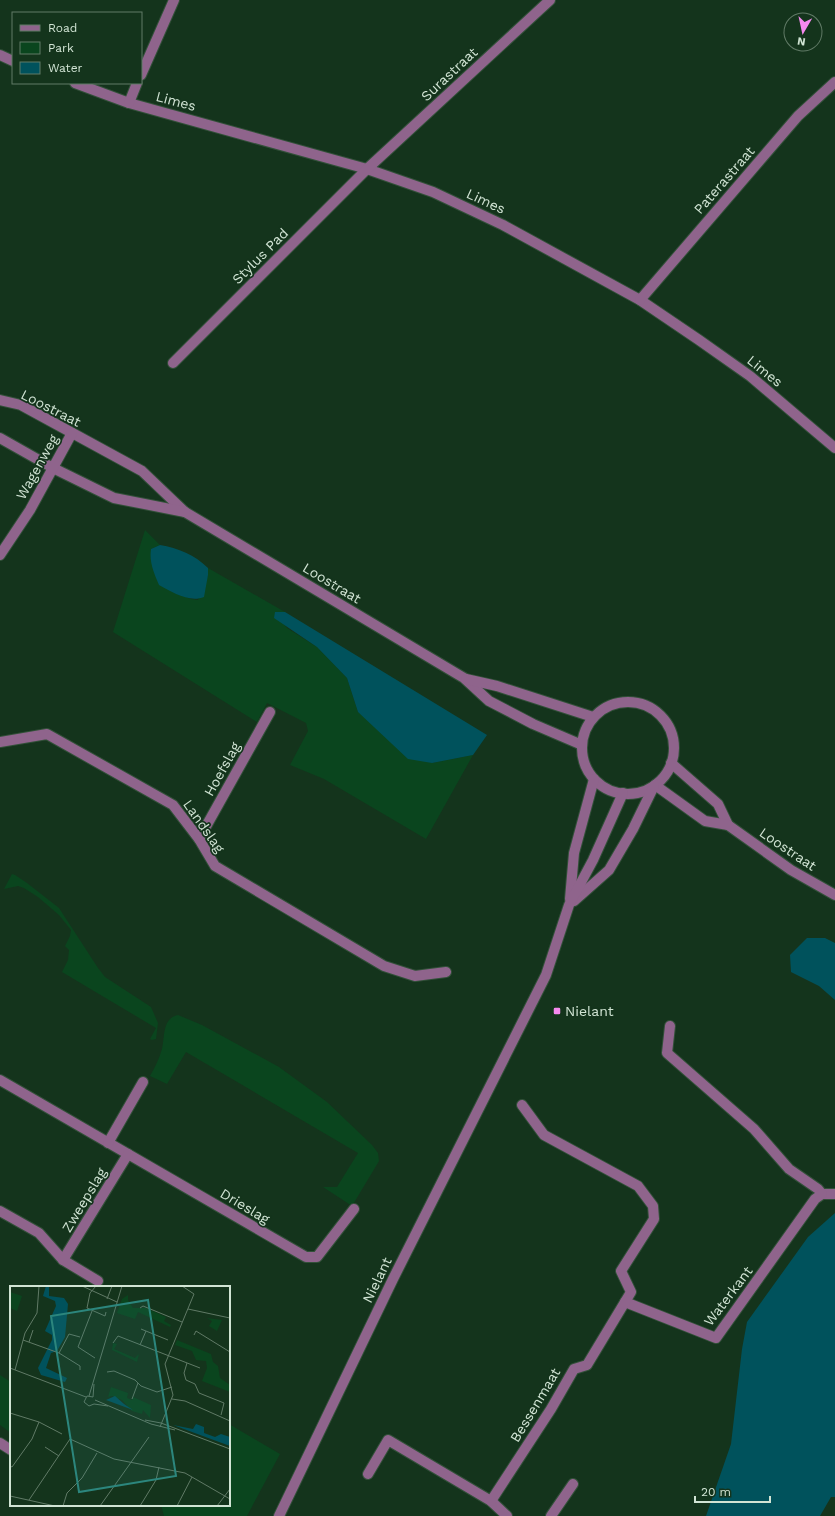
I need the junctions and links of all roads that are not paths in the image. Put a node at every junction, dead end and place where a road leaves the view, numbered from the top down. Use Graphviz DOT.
graph roads {
  1 [pos="174,0"];
  2 [pos="550,0"];
  3 [pos="0,55"];
  4 [pos="12,61"];
  5 [pos="142,73"];
  6 [pos="835,82"];
  7 [pos="78,84"];
  8 [pos="137,84"];
  9 [pos="129,102"];
  10 [pos="367,169"];
  11 [pos="640,300"];
  12 [pos="173,363"];
  13 [pos="0,400"];
  14 [pos="72,433"];
  15 [pos="0,438"];
  16 [pos="835,448"];
  17 [pos="53,468"];
  18 [pos="186,512"];
  19 [pos="0,556"];
  20 [pos="464,678"];
  21 [pos="270,712"];
  22 [pos="593,717"];
  23 [pos="0,742"];
  24 [pos="582,746"];
  25 [pos="671,763"];
  26 [pos="594,779"];
  27 [pos="654,785"];
  28 [pos="622,793"];
  29 [pos="728,825"];
  30 [pos="199,839"];
  31 [pos="835,895"];
  32 [pos="569,905"];
  33 [pos="446,972"];
  34 [pos="670,1026"];
  35 [pos="0,1080"];
  36 [pos="143,1082"];
  37 [pos="522,1105"];
  38 [pos="108,1143"];
  39 [pos="128,1154"];
  40 [pos="822,1194"];
  41 [pos="835,1194"];
  42 [pos="354,1209"];
  43 [pos="0,1211"];
  44 [pos="63,1260"];
  45 [pos="98,1281"];
  46 [pos="625,1302"];
  47 [pos="0,1443"];
  48 [pos="10,1449"];
  49 [pos="368,1474"];
  50 [pos="573,1484"];
  51 [pos="491,1501"];
  52 [pos="279,1516"];
  53 [pos="507,1516"];
  54 [pos="550,1516"];
  1 -- 5 [label="street"];
  2 -- 10 [label="street, Surastraat"];
  3 -- 4 [label="street"];
  6 -- 11 [label="street, Paterastraat"];
  7 -- 9 [label="street, Limes"];
  8 -- 9 [label="street"];
  9 -- 10 [label="street, Limes"];
  10 -- 11 [label="street, Limes"];
  10 -- 12 [label="street, Stylus Pad"];
  11 -- 16 [label="street, Limes"];
  13 -- 14 [label="street, Loostraat"];
  14 -- 17 [label="street, Wagenweg"];
  14 -- 18 [label="street, Loostraat"];
  15 -- 17 [label="street, Loostraat"];
  17 -- 18 [label="street, Loostraat"];
  17 -- 19 [label="street, Wagenweg"];
  18 -- 20 [label="street, Loostraat"];
  20 -- 22 [label="street, Loostraat"];
  20 -- 24 [label="street, Loostraat"];
  21 -- 30 [label="street, Hoefslag"];
  22 -- 24 [label="street"];
  22 -- 25 [label="street"];
  23 -- 30 [label="street, Landslag"];
  24 -- 26 [label="street"];
  25 -- 27 [label="street"];
  25 -- 29 [label="street, Loostraat"];
  26 -- 28 [label="street"];
  26 -- 32 [label="street, Nielant"];
  27 -- 28 [label="street"];
  27 -- 29 [label="street, Loostraat"];
  27 -- 32 [label="street"];
  28 -- 32 [label="street, Nielant"];
  29 -- 31 [label="street, Loostraat"];
  30 -- 33 [label="street, Landslag"];
  32 -- 52 [label="street, Nielant"];
  34 -- 40 [label="street"];
  35 -- 38 [label="street, Drieslag"];
  36 -- 38 [label="street"];
  37 -- 46 [label="street, Bessenmaat"];
  38 -- 39 [label="street, Drieslag"];
  39 -- 42 [label="street, Drieslag"];
  39 -- 44 [label="street, Zweepslag"];
  40 -- 41 [label="street"];
  40 -- 46 [label="street, Waterkant"];
  43 -- 44 [label="street, Zweepslag"];
  44 -- 45 [label="street, Zweepslag"];
  46 -- 51 [label="street, Bessenmaat"];
  47 -- 48 [label="street"];
  49 -- 51 [label="street"];
  50 -- 54 [label="street"];
  51 -- 53 [label="street"];
}
